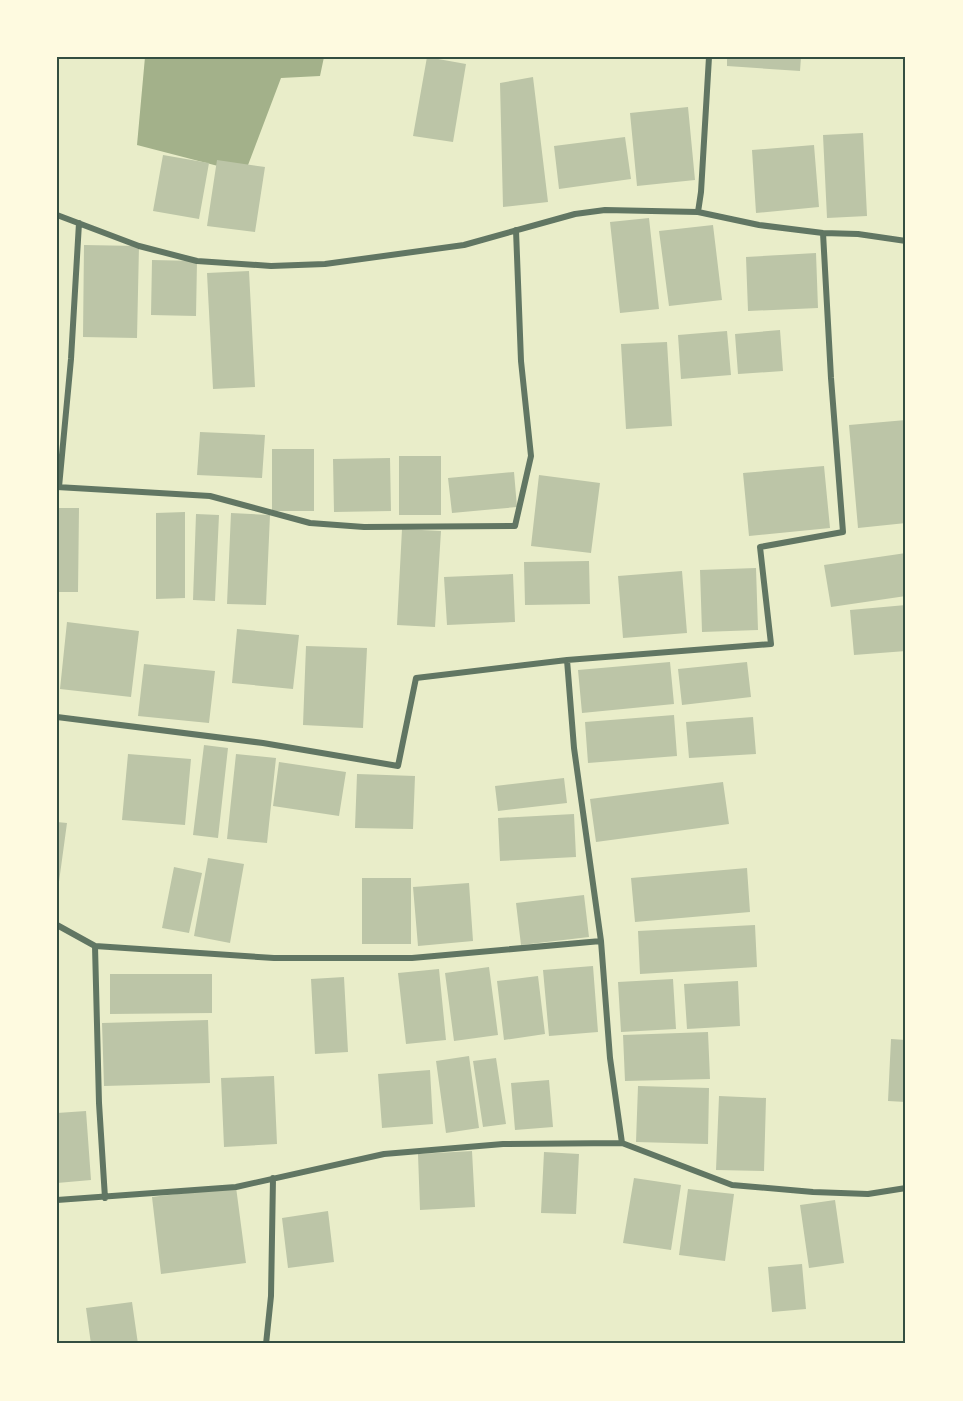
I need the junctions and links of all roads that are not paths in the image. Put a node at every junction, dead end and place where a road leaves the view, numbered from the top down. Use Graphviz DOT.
graph roads {
  1 [pos="709,57"];
  2 [pos="698,212"];
  3 [pos="57,215"];
  4 [pos="79,223"];
  5 [pos="516,230"];
  6 [pos="823,233"];
  7 [pos="906,241"];
  8 [pos="58,487"];
  9 [pos="567,660"];
  10 [pos="57,717"];
  11 [pos="57,925"];
  12 [pos="601,941"];
  13 [pos="95,946"];
  14 [pos="621,1143"];
  15 [pos="273,1178"];
  16 [pos="906,1188"];
  17 [pos="105,1198"];
  18 [pos="57,1200"];
  19 [pos="266,1344"];
  1 -- 2 [label="street"];
  2 -- 5 [label="street"];
  2 -- 6 [label="street"];
  3 -- 4 [label="street"];
  4 -- 5 [label="street"];
  4 -- 8 [label="street"];
  5 -- 8 [label="street"];
  6 -- 7 [label="street"];
  6 -- 9 [label="street"];
  9 -- 10 [label="street"];
  9 -- 12 [label="street"];
  11 -- 13 [label="street"];
  12 -- 13 [label="street"];
  12 -- 14 [label="street"];
  13 -- 17 [label="street"];
  14 -- 15 [label="street"];
  14 -- 16 [label="street"];
  15 -- 17 [label="street"];
  15 -- 19 [label="street"];
  17 -- 18 [label="street"];
}
